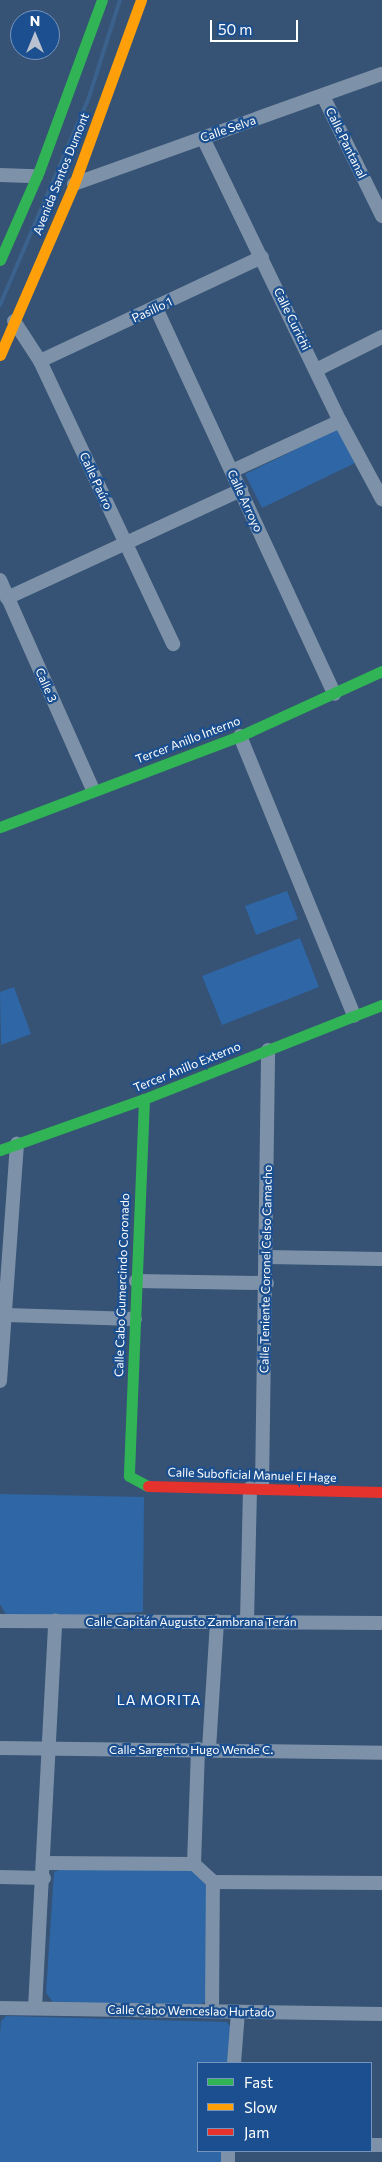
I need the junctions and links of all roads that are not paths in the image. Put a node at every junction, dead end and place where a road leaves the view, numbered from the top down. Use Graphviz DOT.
graph roads {
  1 [pos="102,0"];
  2 [pos="141,0"];
  3 [pos="382,74"];
  4 [pos="323,96"];
  5 [pos="202,138"];
  6 [pos="0,175"];
  7 [pos="36,176"];
  8 [pos="74,184"];
  9 [pos="382,216"];
  10 [pos="262,256"];
  11 [pos="0,260"];
  12 [pos="156,308"];
  13 [pos="14,321"];
  14 [pos="382,338"];
  15 [pos="3,343"];
  16 [pos="0,355"];
  17 [pos="40,361"];
  18 [pos="316,370"];
  19 [pos="340,421"];
  20 [pos="232,471"];
  21 [pos="241,490"];
  22 [pos="382,499"];
  23 [pos="126,545"];
  24 [pos="0,580"];
  25 [pos="7,598"];
  26 [pos="173,644"];
  27 [pos="382,671"];
  28 [pos="334,694"];
  29 [pos="240,736"];
  30 [pos="94,790"];
  31 [pos="0,827"];
  32 [pos="382,1005"];
  33 [pos="354,1016"];
  34 [pos="268,1050"];
  35 [pos="144,1100"];
  36 [pos="16,1144"];
  37 [pos="0,1150"];
  38 [pos="267,1257"];
  39 [pos="382,1259"];
  40 [pos="136,1281"];
  41 [pos="267,1283"];
  42 [pos="6,1315"];
  43 [pos="135,1319"];
  44 [pos="0,1381"];
  45 [pos="128,1471"];
  46 [pos="256,1488"];
  47 [pos="382,1492"];
  48 [pos="0,1621"];
  49 [pos="56,1621"];
  50 [pos="217,1621"];
  51 [pos="247,1621"];
  52 [pos="382,1623"];
  53 [pos="0,1748"];
  54 [pos="47,1749"];
  55 [pos="204,1749"];
  56 [pos="382,1752"];
  57 [pos="44,1863"];
  58 [pos="194,1864"];
  59 [pos="0,1877"];
  60 [pos="44,1878"];
  61 [pos="213,1882"];
  62 [pos="382,1883"];
  63 [pos="0,2008"];
  64 [pos="35,2008"];
  65 [pos="212,2011"];
  66 [pos="238,2012"];
  67 [pos="382,2014"];
  68 [pos="234,2062"];
  1 -- 7 [label="street, Avenida Santos Dumont"];
  2 -- 8 [label="street, Avenida Santos Dumont"];
  3 -- 4 [label="street, Calle Selva"];
  4 -- 5 [label="street, Calle Selva"];
  4 -- 9 [label="street, Calle Pantanal"];
  5 -- 8 [label="street, Calle Selva"];
  5 -- 10 [label="street, Calle Curichi"];
  6 -- 7 [label="street"];
  7 -- 11 [label="street, Avenida Santos Dumont"];
  8 -- 13 [label="street, Avenida Santos Dumont"];
  10 -- 12 [label="street, Pasillo 1"];
  10 -- 18 [label="street, Calle Curichi"];
  12 -- 17 [label="street, Pasillo 1"];
  12 -- 20 [label="street, Calle Arroyo"];
  13 -- 15 [label="street, Avenida Santos Dumont"];
  13 -- 17 [label="street, Calle Paúro"];
  14 -- 18 [label="street"];
  15 -- 16 [label="street, Avenida Santos Dumont"];
  17 -- 23 [label="street, Calle Paúro"];
  18 -- 19 [label="street, Calle Curichi"];
  19 -- 20 [label="street"];
  19 -- 22 [label="street, Calle Curichi"];
  20 -- 21 [label="street, Calle Arroyo"];
  21 -- 23 [label="street"];
  21 -- 28 [label="street, Calle Arroyo"];
  23 -- 25 [label="street"];
  23 -- 26 [label="street, Calle Paúro"];
  24 -- 25 [label="street, Calle 3"];
  25 -- 30 [label="street, Calle 3"];
  27 -- 28 [label="street, Tercer Anillo Interno"];
  28 -- 29 [label="street, Tercer Anillo Interno"];
  29 -- 30 [label="street, Tercer Anillo Interno"];
  29 -- 33 [label="street"];
  30 -- 31 [label="street, Tercer Anillo Interno"];
  32 -- 33 [label="street, Tercer Anillo Externo"];
  33 -- 34 [label="street, Tercer Anillo Externo"];
  34 -- 35 [label="street, Tercer Anillo Externo"];
  34 -- 38 [label="street, Calle Teniente Coronel Celso Camacho"];
  35 -- 36 [label="street, Tercer Anillo Externo"];
  35 -- 40 [label="street, Calle Cabo Gumercindo Coronado"];
  36 -- 37 [label="street, Tercer Anillo Externo"];
  36 -- 42 [label="street"];
  38 -- 39 [label="street"];
  38 -- 41 [label="street, Calle Teniente Coronel Celso Camacho"];
  40 -- 41 [label="street"];
  40 -- 43 [label="street, Calle Cabo Gumercindo Coronado"];
  41 -- 46 [label="street, Calle Teniente Coronel Celso Camacho"];
  42 -- 43 [label="street"];
  42 -- 44 [label="street"];
  43 -- 45 [label="street, Calle Cabo Gumercindo Coronado"];
  45 -- 46 [label="street, Calle Suboficial Manuel El Hage"];
  46 -- 47 [label="street, Calle Suboficial Manuel El Hage"];
  46 -- 51 [label="street, Calle Teniente Coronel Celso Camacho"];
  48 -- 49 [label="street, Calle Capitán Augusto Zambrana Terán"];
  49 -- 50 [label="street, Calle Capitán Augusto Zambrana Terán"];
  49 -- 54 [label="street"];
  50 -- 51 [label="street, Calle Capitán Augusto Zambrana Terán"];
  50 -- 55 [label="street"];
  51 -- 52 [label="street, Calle Capitán Augusto Zambrana Terán"];
  53 -- 54 [label="street, Calle Sargento Hugo Wende C."];
  54 -- 55 [label="street, Calle Sargento Hugo Wende C."];
  54 -- 57 [label="street"];
  55 -- 56 [label="street, Calle Sargento Hugo Wende C."];
  55 -- 58 [label="street"];
  57 -- 58 [label="street"];
  57 -- 60 [label="street"];
  58 -- 61 [label="street"];
  59 -- 60 [label="street"];
  60 -- 64 [label="street"];
  61 -- 62 [label="street"];
  61 -- 65 [label="street"];
  63 -- 64 [label="street, Calle Cabo Wenceslao Hurtado"];
  64 -- 65 [label="street, Calle Cabo Wenceslao Hurtado"];
  65 -- 66 [label="street, Calle Cabo Wenceslao Hurtado"];
  66 -- 67 [label="street, Calle Cabo Wenceslao Hurtado"];
  66 -- 68 [label="street"];
}
